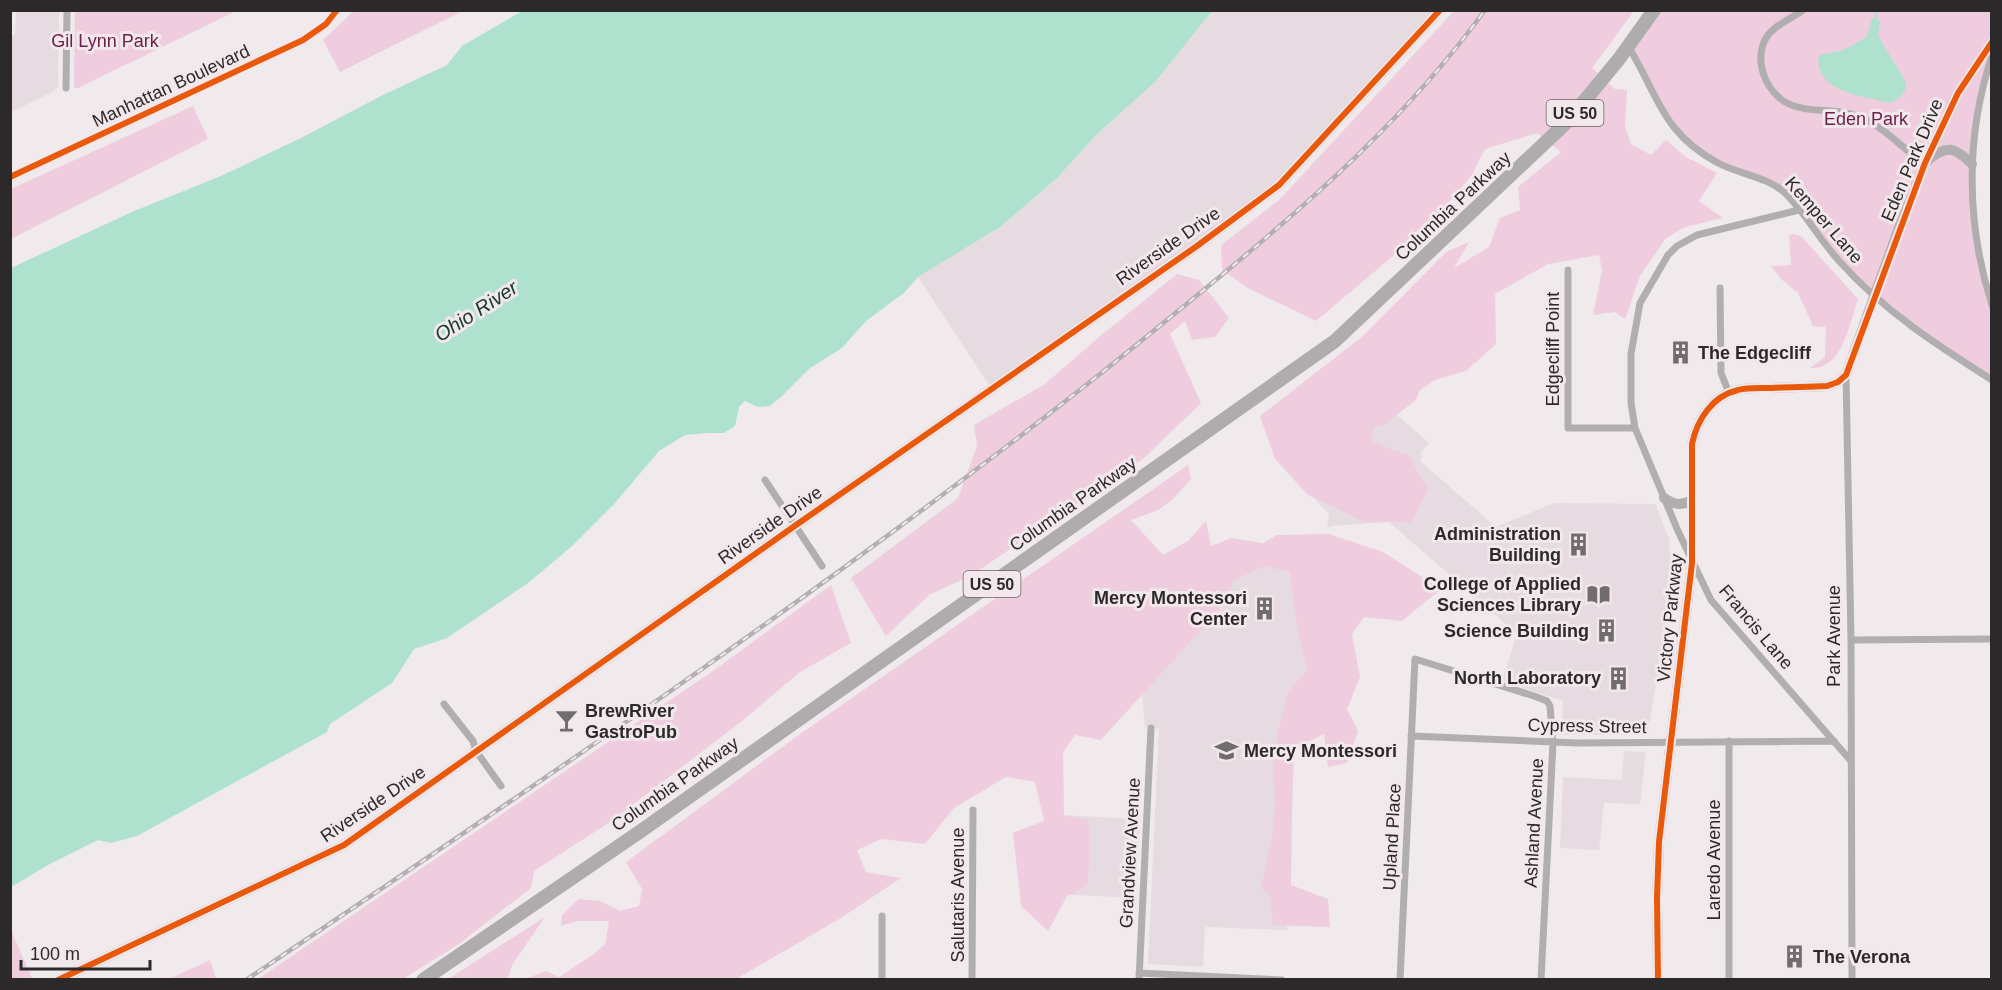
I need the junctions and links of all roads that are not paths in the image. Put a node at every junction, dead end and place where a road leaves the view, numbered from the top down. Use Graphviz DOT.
graph roads {
  1 [pos="67,10"];
  2 [pos="337,10"];
  3 [pos="1440,10"];
  4 [pos="1654,10"];
  5 [pos="1803,10"];
  6 [pos="1992,42"];
  7 [pos="1628,46"];
  8 [pos="1992,56"];
  9 [pos="66,88"];
  10 [pos="1925,163"];
  11 [pos="1972,164"];
  12 [pos="10,177"];
  13 [pos="1798,210"];
  14 [pos="1568,270"];
  15 [pos="1720,288"];
  16 [pos="1874,297"];
  17 [pos="1992,305"];
  18 [pos="1846,375"];
  19 [pos="1992,380"];
  20 [pos="1729,393"];
  21 [pos="1635,428"];
  22 [pos="765,480"];
  23 [pos="1665,498"];
  24 [pos="1692,500"];
  25 [pos="795,525"];
  26 [pos="1692,563"];
  27 [pos="822,566"];
  28 [pos="1851,639"];
  29 [pos="1992,639"];
  30 [pos="1414,659"];
  31 [pos="444,704"];
  32 [pos="1151,728"];
  33 [pos="1412,736"];
  34 [pos="1729,741"];
  35 [pos="1834,741"];
  36 [pos="1670,742"];
  37 [pos="1553,743"];
  38 [pos="476,751"];
  39 [pos="1851,760"];
  40 [pos="501,786"];
  41 [pos="973,810"];
  42 [pos="882,916"];
  43 [pos="1139,976"];
  44 [pos="58,980"];
  45 [pos="423,980"];
  46 [pos="882,980"];
  47 [pos="972,980"];
  48 [pos="1282,980"];
  49 [pos="1400,980"];
  50 [pos="1540,980"];
  51 [pos="1658,980"];
  52 [pos="1729,980"];
  53 [pos="1852,980"];
  1 -- 9 [label="street"];
  2 -- 12 [label="street, Manhattan Boulevard"];
  3 -- 25 [label="main road, Riverside Drive"];
  4 -- 7 [label="highway, Columbia Parkway / US 50"];
  5 -- 10 [label="street"];
  6 -- 10 [label="street, Eden Park Drive"];
  7 -- 13 [label="street, Kemper Lane"];
  7 -- 45 [label="highway, Columbia Parkway / US 50"];
  8 -- 11 [label="street"];
  10 -- 11 [label="street"];
  10 -- 16 [label="street, Eden Park Drive, bridge"];
  11 -- 17 [label="street"];
  13 -- 19 [label="street, Kemper Lane"];
  13 -- 21 [label="street, Francis Lane"];
  14 -- 21 [label="street, Edgecliff Point"];
  15 -- 20 [label="street"];
  16 -- 18 [label="street, Park Avenue"];
  18 -- 20 [label="street, Victory Parkway"];
  18 -- 28 [label="street, Park Avenue"];
  20 -- 24 [label="street, Victory Parkway"];
  21 -- 23 [label="street, Francis Lane"];
  22 -- 25 [label="street"];
  23 -- 24 [label="street"];
  23 -- 26 [label="street, Francis Lane"];
  24 -- 26 [label="street, Victory Parkway"];
  25 -- 27 [label="street"];
  25 -- 38 [label="main road, Riverside Drive"];
  26 -- 35 [label="street, Francis Lane"];
  26 -- 36 [label="street, Victory Parkway"];
  28 -- 29 [label="street"];
  28 -- 39 [label="street, Park Avenue"];
  30 -- 33 [label="street, Upland Place"];
  30 -- 37 [label="street, Ashland Avenue"];
  31 -- 38 [label="street"];
  32 -- 43 [label="street, Grandview Avenue"];
  33 -- 37 [label="street, Cypress Street"];
  33 -- 49 [label="street, Upland Place"];
  34 -- 35 [label="street, Cypress Street"];
  34 -- 36 [label="street, Cypress Street"];
  34 -- 52 [label="street, Laredo Avenue"];
  35 -- 39 [label="street, Francis Lane"];
  36 -- 37 [label="street, Cypress Street"];
  36 -- 51 [label="street, Victory Parkway"];
  37 -- 50 [label="street, Ashland Avenue"];
  38 -- 40 [label="street"];
  38 -- 44 [label="main road, Riverside Drive"];
  39 -- 53 [label="street, Park Avenue"];
  41 -- 47 [label="street, Salutaris Avenue"];
  42 -- 46 [label="street"];
  43 -- 48 [label="street"];
}
